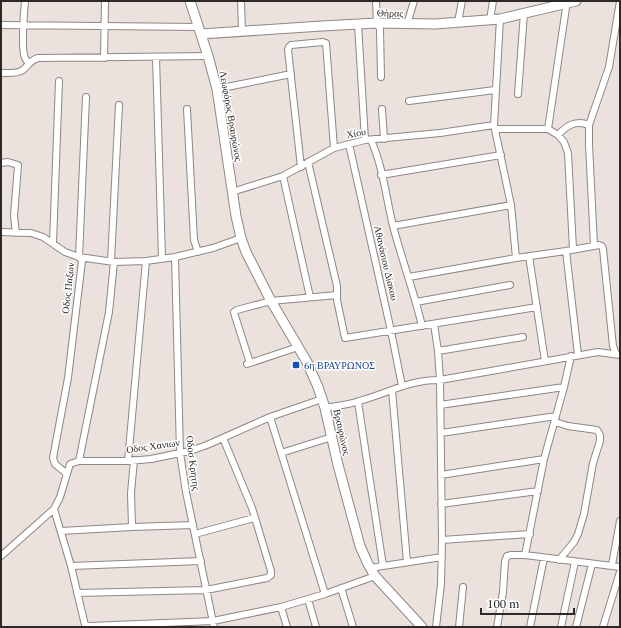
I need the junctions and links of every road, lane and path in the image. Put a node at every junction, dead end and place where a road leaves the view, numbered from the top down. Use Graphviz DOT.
graph roads {
  1 [pos="25,1"];
  2 [pos="105,1"];
  3 [pos="190,1"];
  4 [pos="241,1"];
  5 [pos="376,1"];
  6 [pos="414,1"];
  7 [pos="462,1"];
  8 [pos="493,1"];
  9 [pos="570,1"];
  10 [pos="620,1"];
  11 [pos="524,13"];
  12 [pos="500,19"];
  13 [pos="490,20"];
  14 [pos="458,22"];
  15 [pos="377,23"];
  16 [pos="358,24"];
  17 [pos="407,24"];
  18 [pos="1,25"];
  19 [pos="23,25"];
  20 [pos="104,26"];
  21 [pos="200,30"];
  22 [pos="242,31"];
  23 [pos="208,56"];
  24 [pos="156,57"];
  25 [pos="104,58"];
  26 [pos="29,63"];
  27 [pos="1,74"];
  28 [pos="291,74"];
  29 [pos="381,77"];
  30 [pos="59,81"];
  31 [pos="217,89"];
  32 [pos="495,90"];
  33 [pos="518,94"];
  34 [pos="86,97"];
  35 [pos="409,101"];
  36 [pos="119,105"];
  37 [pos="187,109"];
  38 [pos="382,109"];
  39 [pos="589,125"];
  40 [pos="494,127"];
  41 [pos="548,130"];
  42 [pos="558,135"];
  43 [pos="384,139"];
  44 [pos="368,140"];
  45 [pos="349,144"];
  46 [pos="334,148"];
  47 [pos="501,155"];
  48 [pos="308,162"];
  49 [pos="1,163"];
  50 [pos="301,167"];
  51 [pos="381,175"];
  52 [pos="283,176"];
  53 [pos="232,192"];
  54 [pos="511,205"];
  55 [pos="393,226"];
  56 [pos="1,232"];
  57 [pos="16,233"];
  58 [pos="241,238"];
  59 [pos="53,243"];
  60 [pos="594,246"];
  61 [pos="573,249"];
  62 [pos="566,251"];
  63 [pos="198,252"];
  64 [pos="529,256"];
  65 [pos="80,257"];
  66 [pos="175,257"];
  67 [pos="162,258"];
  68 [pos="516,258"];
  69 [pos="113,261"];
  70 [pos="146,261"];
  71 [pos="409,277"];
  72 [pos="510,285"];
  73 [pos="337,295"];
  74 [pos="310,297"];
  75 [pos="271,301"];
  76 [pos="416,302"];
  77 [pos="537,307"];
  78 [pos="434,324"];
  79 [pos="422,326"];
  80 [pos="391,330"];
  81 [pos="523,337"];
  82 [pos="298,347"];
  83 [pos="438,351"];
  84 [pos="619,352"];
  85 [pos="578,355"];
  86 [pos="571,356"];
  87 [pos="545,361"];
  88 [pos="440,380"];
  89 [pos="402,386"];
  90 [pos="564,387"];
  91 [pos="392,390"];
  92 [pos="358,402"];
  93 [pos="324,404"];
  94 [pos="440,405"];
  95 [pos="270,417"];
  96 [pos="555,419"];
  97 [pos="441,433"];
  98 [pos="223,438"];
  99 [pos="332,438"];
  100 [pos="180,453"];
  101 [pos="281,453"];
  102 [pos="544,459"];
  103 [pos="78,461"];
  104 [pos="131,461"];
  105 [pos="67,474"];
  106 [pos="441,475"];
  107 [pos="538,491"];
  108 [pos="441,504"];
  109 [pos="54,509"];
  110 [pos="254,518"];
  111 [pos="620,521"];
  112 [pos="193,525"];
  113 [pos="132,527"];
  114 [pos="61,531"];
  115 [pos="195,534"];
  116 [pos="530,534"];
  117 [pos="442,540"];
  118 [pos="525,555"];
  119 [pos="1,556"];
  120 [pos="442,557"];
  121 [pos="544,558"];
  122 [pos="559,560"];
  123 [pos="201,561"];
  124 [pos="407,562"];
  125 [pos="575,562"];
  126 [pos="592,564"];
  127 [pos="612,565"];
  128 [pos="70,566"];
  129 [pos="383,566"];
  130 [pos="620,567"];
  131 [pos="373,572"];
  132 [pos="620,572"];
  133 [pos="463,587"];
  134 [pos="342,588"];
  135 [pos="206,590"];
  136 [pos="77,593"];
  137 [pos="324,594"];
  138 [pos="308,599"];
  139 [pos="281,607"];
  140 [pos="214,624"];
  141 [pos="89,626"];
  142 [pos="287,627"];
  143 [pos="316,627"];
  144 [pos="353,627"];
  145 [pos="422,627"];
  146 [pos="436,627"];
  147 [pos="459,627"];
  148 [pos="497,627"];
  149 [pos="530,627"];
  150 [pos="561,627"];
  151 [pos="576,627"];
  152 [pos="604,627"];
  1 -- 19 [label="street"];
  2 -- 20 [label="street"];
  3 -- 21 [label="main road, Λεωφόρος Βραυρώνος"];
  4 -- 22 [label="street"];
  5 -- 15 [label="street"];
  6 -- 17 [label="street"];
  7 -- 14 [label="street"];
  8 -- 13 [label="street"];
  9 -- 11 [label="main road, Θήρας"];
  9 -- 41 [label="street"];
  10 -- 39 [label="street"];
  11 -- 12 [label="main road, Θήρας"];
  11 -- 33 [label="street"];
  12 -- 13 [label="main road, Θήρας"];
  12 -- 32 [label="street"];
  13 -- 14 [label="main road, Θήρας"];
  14 -- 17 [label="main road, Θήρας"];
  15 -- 16 [label="main road, Θήρας"];
  15 -- 17 [label="main road, Θήρας"];
  15 -- 29 [label="street"];
  16 -- 22 [label="main road, Θήρας"];
  16 -- 44 [label="street"];
  18 -- 19 [label="street"];
  19 -- 20 [label="street"];
  19 -- 26 [label="street"];
  20 -- 21 [label="street"];
  20 -- 25 [label="street"];
  21 -- 22 [label="main road, Θήρας"];
  21 -- 23 [label="main road, Λεωφόρος Βραυρώνος"];
  23 -- 24 [label="street"];
  23 -- 31 [label="main road, Λεωφόρος Βραυρώνος"];
  24 -- 25 [label="street"];
  24 -- 67 [label="street"];
  25 -- 26 [label="street"];
  26 -- 27 [label="street"];
  28 -- 31 [label="street"];
  28 -- 46 [label="street"];
  28 -- 50 [label="street"];
  30 -- 59 [label="street"];
  31 -- 53 [label="main road, Λεωφόρος Βραυρώνος"];
  32 -- 35 [label="street"];
  32 -- 40 [label="street"];
  34 -- 65 [label="street, Οδος Παξων"];
  36 -- 69 [label="street"];
  37 -- 63 [label="street"];
  38 -- 43 [label="street"];
  39 -- 42 [label="street"];
  39 -- 60 [label="street"];
  40 -- 41 [label="street, Χίου"];
  40 -- 43 [label="street, Χίου"];
  40 -- 47 [label="street"];
  41 -- 42 [label="street"];
  42 -- 61 [label="street"];
  43 -- 44 [label="street, Χίου"];
  44 -- 45 [label="street, Χίου"];
  44 -- 51 [label="street"];
  45 -- 46 [label="street, Χίου"];
  45 -- 80 [label="street, Αθανάσιου Δίακου"];
  46 -- 48 [label="street, Χίου"];
  47 -- 51 [label="street"];
  47 -- 54 [label="street"];
  48 -- 50 [label="street, Χίου"];
  48 -- 73 [label="street"];
  49 -- 57 [label="street"];
  50 -- 52 [label="street, Χίου"];
  51 -- 55 [label="street"];
  52 -- 53 [label="street, Χίου"];
  52 -- 74 [label="street"];
  53 -- 58 [label="main road, Λεωφόρος Βραυρώνος"];
  54 -- 55 [label="street"];
  54 -- 68 [label="street"];
  55 -- 71 [label="street"];
  56 -- 57 [label="street"];
  57 -- 59 [label="street"];
  58 -- 63 [label="street"];
  58 -- 75 [label="main road, Βραυρώνος"];
  59 -- 65 [label="street"];
  60 -- 61 [label="street"];
  60 -- 84 [label="street"];
  61 -- 62 [label="street"];
  62 -- 64 [label="street"];
  62 -- 85 [label="street"];
  63 -- 66 [label="street"];
  64 -- 68 [label="street"];
  64 -- 77 [label="street"];
  65 -- 69 [label="street"];
  65 -- 105 [label="street, Οδος Παξων"];
  66 -- 67 [label="street"];
  66 -- 100 [label="street, Οδοσ Κρητης"];
  67 -- 70 [label="street"];
  68 -- 71 [label="street"];
  69 -- 70 [label="street"];
  69 -- 103 [label="street"];
  70 -- 104 [label="street"];
  71 -- 76 [label="street"];
  72 -- 76 [label="street"];
  73 -- 74 [label="street"];
  73 -- 80 [label="street"];
  74 -- 75 [label="street"];
  75 -- 82 [label="main road, Βραυρώνος"];
  75 -- 82 [label="street"];
  76 -- 79 [label="street"];
  77 -- 78 [label="street"];
  77 -- 87 [label="street"];
  78 -- 79 [label="street"];
  78 -- 83 [label="street"];
  79 -- 80 [label="street"];
  80 -- 89 [label="street, Αθανάσιου Δίακου"];
  81 -- 83 [label="street"];
  82 -- 93 [label="main road, Βραυρώνος"];
  83 -- 88 [label="street"];
  84 -- 85 [label="street, Οδος Χανιων"];
  85 -- 86 [label="street, Οδος Χανιων"];
  86 -- 87 [label="street, Οδος Χανιων"];
  86 -- 90 [label="street"];
  87 -- 88 [label="street, Οδος Χανιων"];
  88 -- 89 [label="street, Οδος Χανιων"];
  88 -- 94 [label="street"];
  89 -- 91 [label="street, Οδος Χανιων"];
  90 -- 94 [label="street"];
  90 -- 96 [label="street"];
  91 -- 92 [label="street, Οδος Χανιων"];
  91 -- 124 [label="street"];
  92 -- 93 [label="street, Οδος Χανιων"];
  92 -- 129 [label="street"];
  93 -- 95 [label="street, Οδος Χανιων"];
  93 -- 99 [label="main road, Βραυρώνος"];
  94 -- 97 [label="street"];
  95 -- 98 [label="street, Οδος Χανιων"];
  95 -- 101 [label="street"];
  96 -- 97 [label="street"];
  96 -- 102 [label="street"];
  96 -- 122 [label="street"];
  97 -- 106 [label="street"];
  98 -- 100 [label="street, Οδος Χανιων"];
  98 -- 110 [label="street"];
  99 -- 101 [label="street"];
  99 -- 131 [label="main road, Βραυρώνος"];
  100 -- 104 [label="street, Οδος Χανιων"];
  100 -- 112 [label="street, Οδοσ Κρητης"];
  101 -- 137 [label="street"];
  102 -- 106 [label="street"];
  102 -- 107 [label="street"];
  103 -- 104 [label="street, Οδος Χανιων"];
  103 -- 105 [label="street"];
  104 -- 113 [label="street"];
  105 -- 109 [label="street"];
  106 -- 108 [label="street"];
  107 -- 108 [label="street"];
  107 -- 116 [label="street"];
  108 -- 117 [label="street"];
  109 -- 114 [label="street"];
  109 -- 119 [label="street"];
  110 -- 115 [label="street"];
  110 -- 135 [label="street"];
  111 -- 127 [label="street"];
  112 -- 113 [label="street"];
  112 -- 115 [label="street, Οδοσ Κρητης"];
  113 -- 114 [label="street"];
  114 -- 128 [label="street"];
  115 -- 123 [label="street, Οδοσ Κρητης"];
  116 -- 117 [label="street"];
  116 -- 118 [label="street"];
  117 -- 120 [label="street"];
  118 -- 121 [label="street"];
  118 -- 148 [label="street"];
  120 -- 124 [label="street"];
  120 -- 146 [label="street"];
  121 -- 122 [label="street"];
  121 -- 149 [label="street"];
  122 -- 125 [label="street"];
  123 -- 128 [label="street"];
  123 -- 135 [label="street, Οδοσ Κρητης"];
  124 -- 129 [label="street"];
  125 -- 126 [label="street"];
  125 -- 150 [label="street"];
  126 -- 127 [label="street"];
  126 -- 151 [label="street"];
  127 -- 130 [label="street"];
  128 -- 136 [label="street"];
  129 -- 131 [label="street"];
  131 -- 134 [label="street"];
  131 -- 145 [label="main road, Βραυρώνος"];
  132 -- 152 [label="street"];
  133 -- 147 [label="street"];
  134 -- 137 [label="street"];
  134 -- 144 [label="street"];
  135 -- 136 [label="street"];
  135 -- 140 [label="street, Οδοσ Κρητης"];
  136 -- 141 [label="street"];
  137 -- 138 [label="street"];
  138 -- 139 [label="street"];
  138 -- 143 [label="street"];
  139 -- 140 [label="street"];
  139 -- 142 [label="street"];
  140 -- 141 [label="street"];
}
